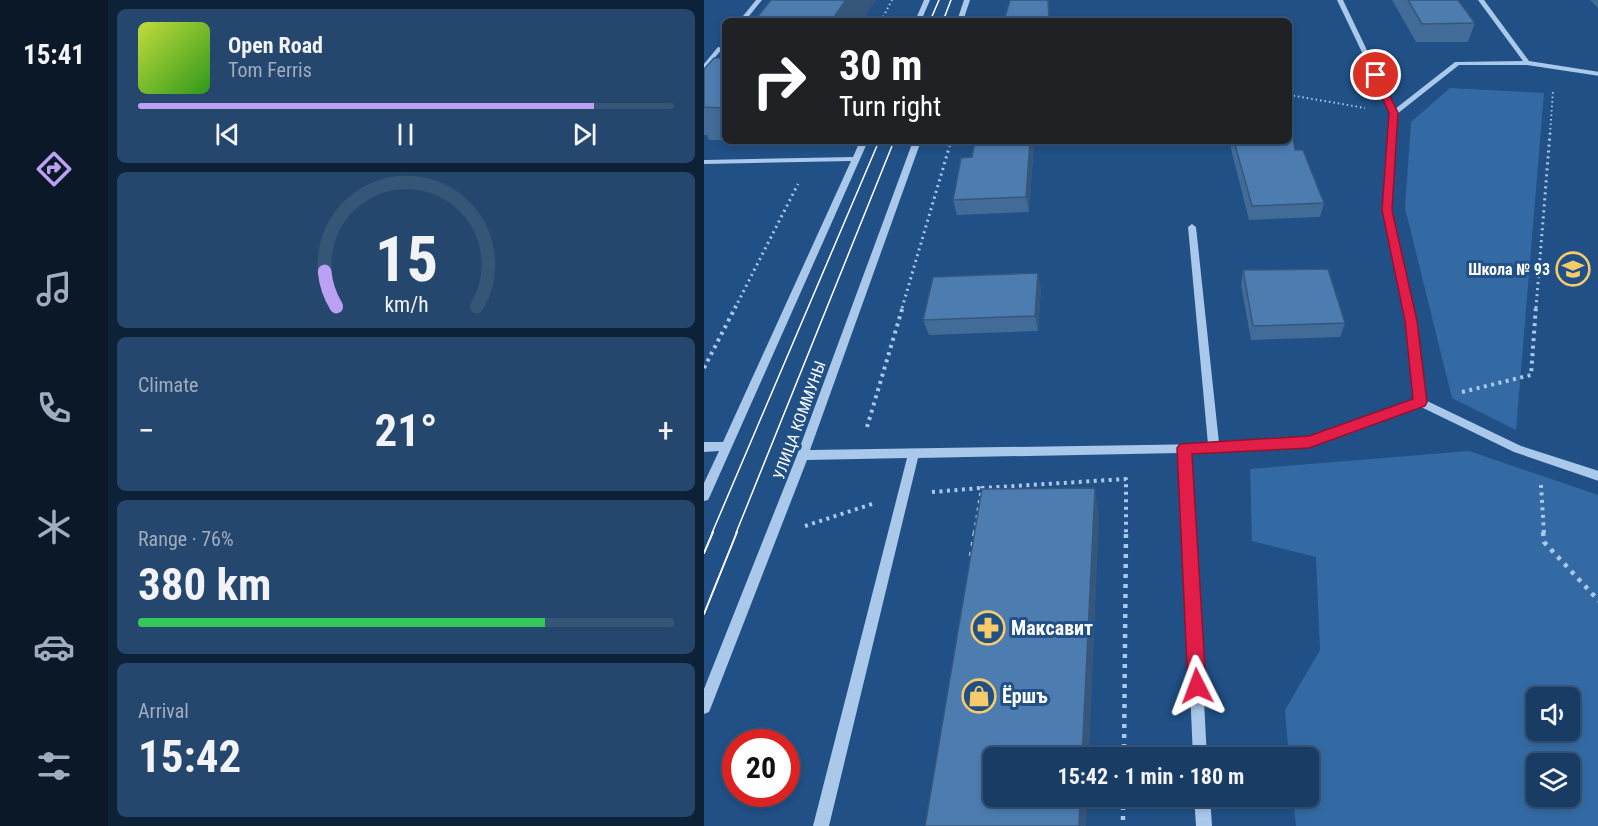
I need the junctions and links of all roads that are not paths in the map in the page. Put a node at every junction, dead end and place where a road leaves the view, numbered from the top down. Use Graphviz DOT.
graph roads {
  1 [pos="759,0"];
  2 [pos="927,0"];
  3 [pos="967,0"];
  4 [pos="1340,0"];
  5 [pos="1481,0"];
  6 [pos="744,18"];
  7 [pos="919,18"];
  8 [pos="961,18"];
  9 [pos="722,49"];
  10 [pos="1527,63"];
  11 [pos="704,68"];
  12 [pos="1598,74"];
  13 [pos="1394,113"];
  14 [pos="862,144"];
  15 [pos="916,144"];
  16 [pos="855,159"];
  17 [pos="704,162"];
  18 [pos="1192,227"];
  19 [pos="1420,402"];
  20 [pos="727,446"];
  21 [pos="704,447"];
  22 [pos="1185,448"];
  23 [pos="1214,448"];
  24 [pos="914,453"];
  25 [pos="803,455"];
  26 [pos="1598,476"];
  27 [pos="704,496"];
  28 [pos="704,707"];
  29 [pos="1199,747"];
  30 [pos="1203,807"];
  31 [pos="821,826"];
  32 [pos="1204,826"];
  1 -- 6 [label="street"];
  2 -- 7 [label="street"];
  3 -- 8 [label="street"];
  4 -- 13 [label="street"];
  5 -- 10 [label="street"];
  9 -- 11 [label="street"];
  10 -- 12 [label="street"];
  10 -- 13 [label="street"];
  13 -- 19 [label="street"];
  14 -- 16 [label="street"];
  15 -- 25 [label="street, УЛИЦА КОММУНЫ"];
  16 -- 17 [label="street"];
  16 -- 20 [label="street"];
  18 -- 23 [label="street"];
  19 -- 23 [label="street"];
  19 -- 26 [label="street"];
  20 -- 21 [label="street"];
  20 -- 27 [label="street"];
  22 -- 23 [label="street"];
  22 -- 24 [label="street"];
  22 -- 29 [label="street"];
  24 -- 25 [label="street"];
  24 -- 31 [label="street"];
  25 -- 28 [label="street, УЛИЦА КОММУНЫ"];
  30 -- 32 [label="street"];
}
